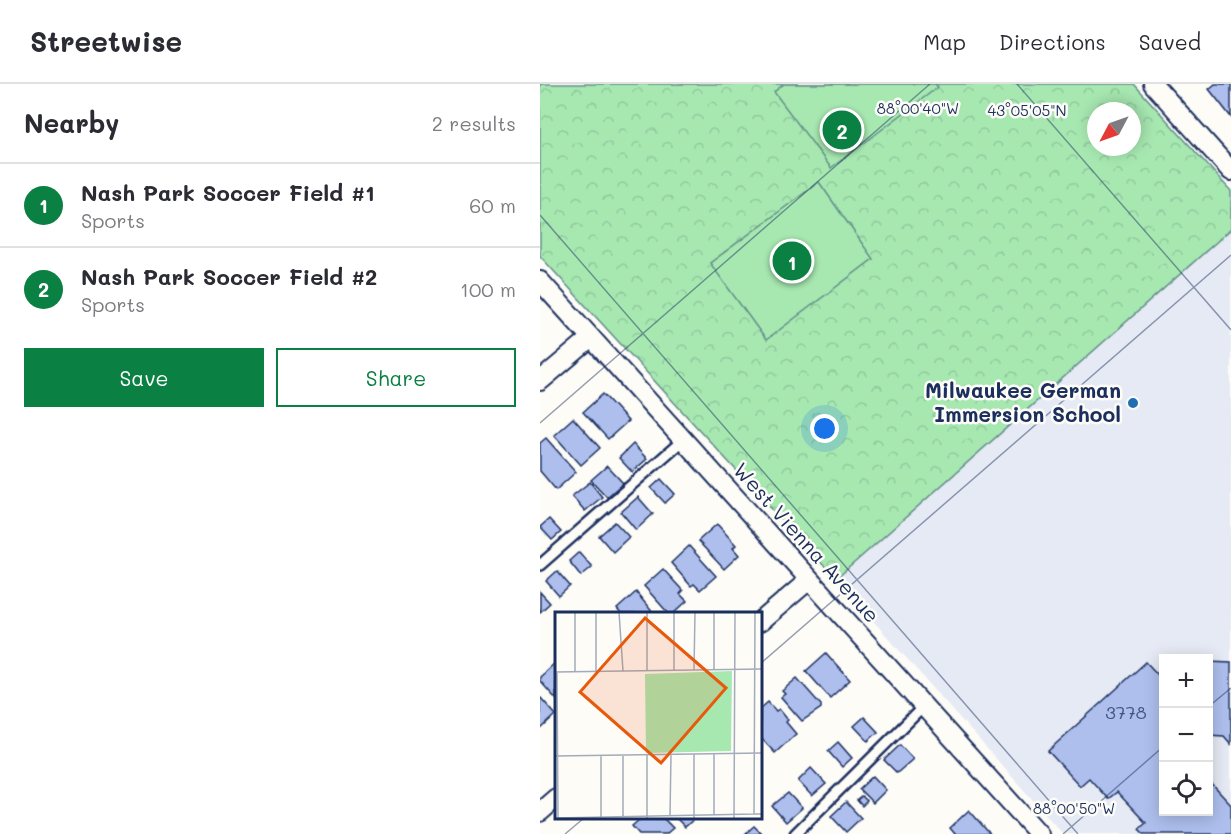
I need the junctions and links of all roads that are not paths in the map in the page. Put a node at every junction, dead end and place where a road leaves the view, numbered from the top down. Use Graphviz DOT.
graph roads {
  1 [pos="1153,84"];
  2 [pos="1231,171"];
  3 [pos="540,281"];
  4 [pos="591,338"];
  5 [pos="540,381"];
  6 [pos="683,440"];
  7 [pos="540,565"];
  8 [pos="809,580"];
  9 [pos="762,620"];
  10 [pos="925,705"];
  11 [pos="555,799"];
  12 [pos="540,812"];
  13 [pos="795,834"];
  14 [pos="1039,834"];
  1 -- 2 [label="street"];
  3 -- 4 [label="street, West Vienna Avenue"];
  4 -- 5 [label="street"];
  4 -- 6 [label="street, West Vienna Avenue"];
  6 -- 7 [label="lane"];
  6 -- 8 [label="street, West Vienna Avenue"];
  8 -- 9 [label="street"];
  8 -- 10 [label="street, West Vienna Avenue"];
  10 -- 13 [label="lane"];
  10 -- 14 [label="street, West Vienna Avenue"];
  11 -- 12 [label="street"];
}
